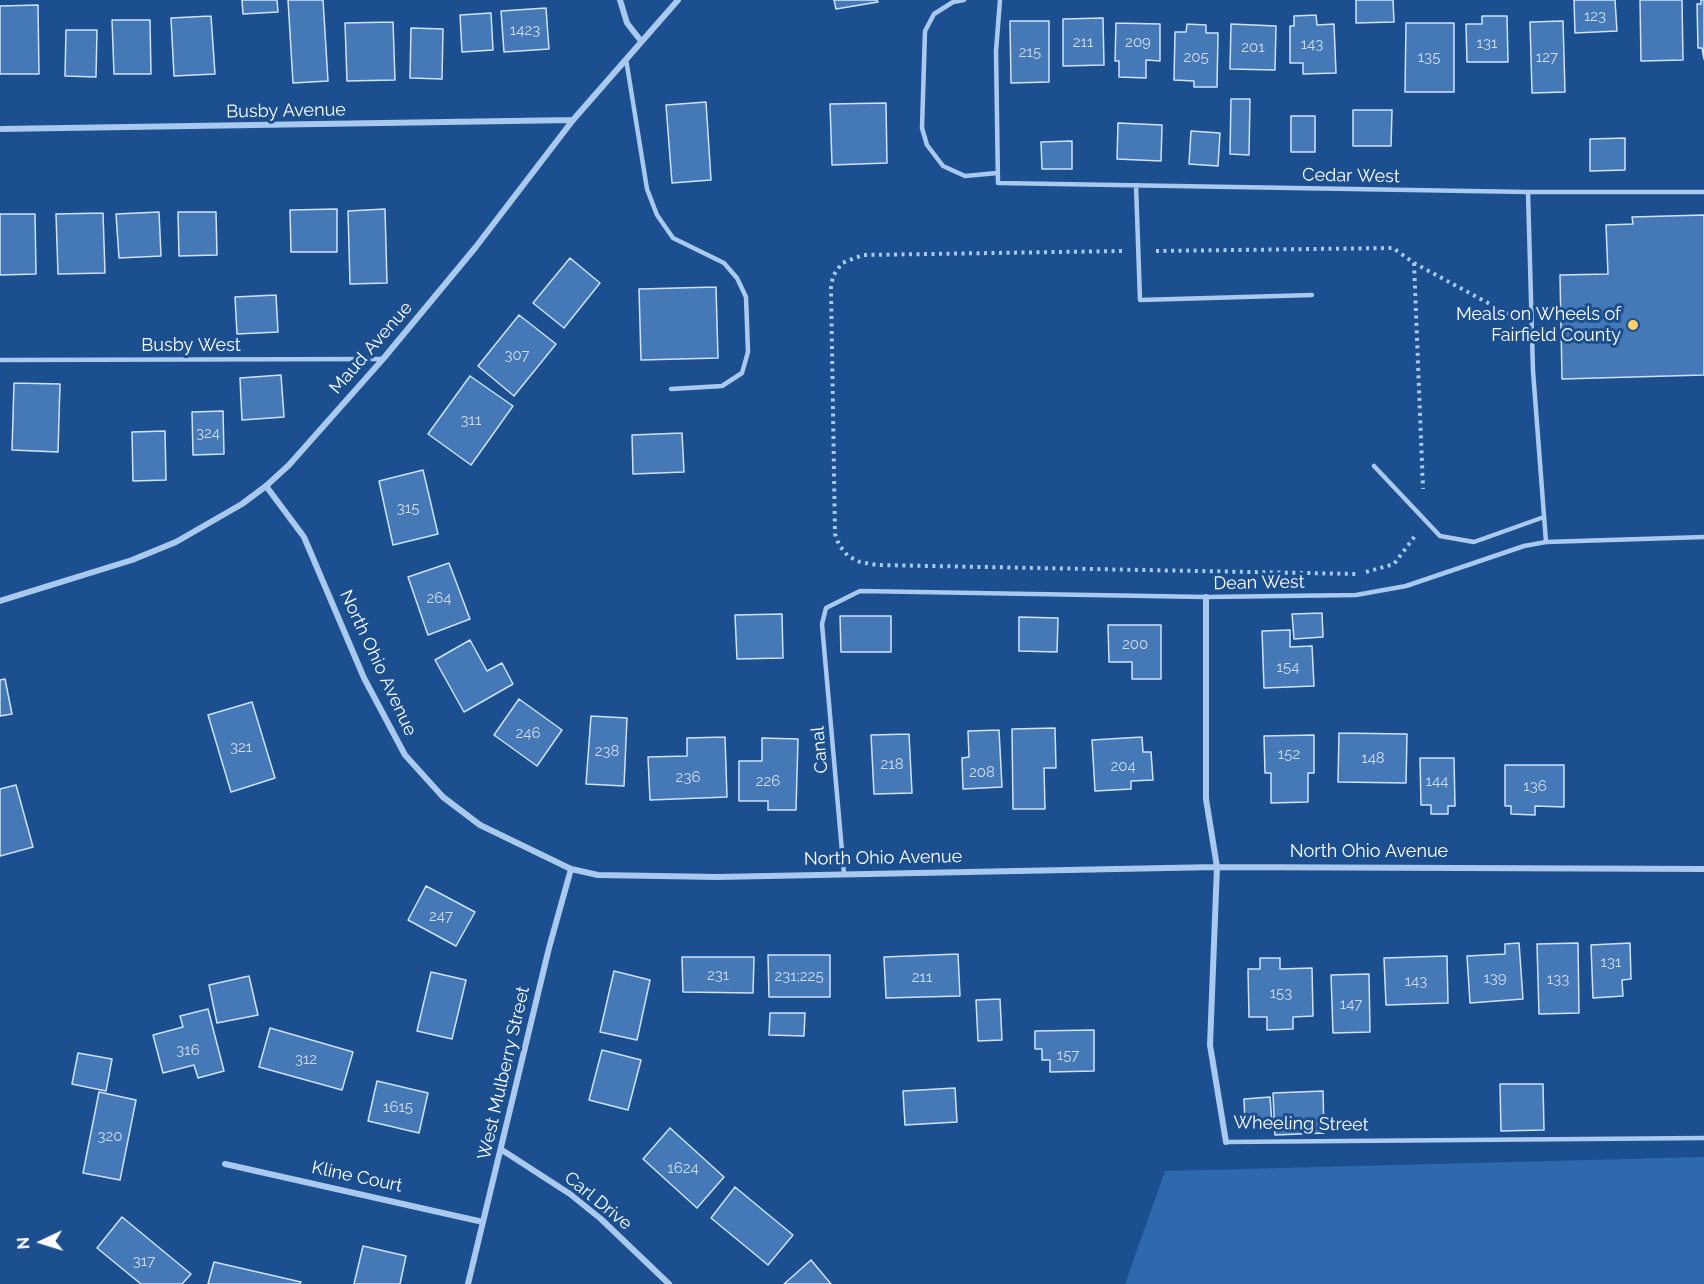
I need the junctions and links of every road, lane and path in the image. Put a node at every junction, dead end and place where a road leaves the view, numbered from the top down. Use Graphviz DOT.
graph roads {
  1 [pos="620,0"];
  2 [pos="678,0"];
  3 [pos="963,0"];
  4 [pos="1000,0"];
  5 [pos="641,41"];
  6 [pos="626,59"];
  7 [pos="573,120"];
  8 [pos="0,129"];
  9 [pos="997,172"];
  10 [pos="1136,185"];
  11 [pos="1528,192"];
  12 [pos="1704,192"];
  13 [pos="1138,251"];
  14 [pos="1414,263"];
  15 [pos="1312,295"];
  16 [pos="1531,325"];
  17 [pos="383,359"];
  18 [pos="0,360"];
  19 [pos="671,390"];
  20 [pos="1374,466"];
  21 [pos="266,486"];
  22 [pos="1544,517"];
  23 [pos="1424,519"];
  24 [pos="1704,537"];
  25 [pos="1546,542"];
  26 [pos="1206,597"];
  27 [pos="0,601"];
  28 [pos="822,624"];
  29 [pos="1217,867"];
  30 [pos="572,869"];
  31 [pos="1704,869"];
  32 [pos="844,874"];
  33 [pos="1704,1138"];
  34 [pos="1226,1142"];
  35 [pos="502,1150"];
  36 [pos="225,1164"];
  37 [pos="483,1222"];
  38 [pos="468,1284"];
  39 [pos="669,1284"];
  1 -- 5 [label="street"];
  2 -- 5 [label="street, Maud Avenue"];
  3 -- 9 [label="lane"];
  4 -- 9 [label="lane"];
  5 -- 6 [label="street, Maud Avenue"];
  6 -- 7 [label="street, Maud Avenue"];
  6 -- 19 [label="lane"];
  7 -- 8 [label="street, Busby Avenue"];
  7 -- 17 [label="street, Maud Avenue"];
  9 -- 10 [label="lane, Cedar West"];
  10 -- 11 [label="lane, Cedar West"];
  10 -- 13 [label="lane"];
  11 -- 12 [label="lane, Cedar West"];
  11 -- 16 [label="lane"];
  13 -- 14 [label="path"];
  13 -- 15 [label="lane"];
  13 -- 23 [label="path"];
  14 -- 16 [label="path"];
  14 -- 23 [label="path"];
  16 -- 22 [label="lane"];
  17 -- 18 [label="lane, Busby West"];
  17 -- 21 [label="street, Maud Avenue"];
  20 -- 23 [label="lane"];
  21 -- 27 [label="street, Maud Avenue"];
  21 -- 30 [label="street, North Ohio Avenue"];
  22 -- 23 [label="lane"];
  22 -- 25 [label="lane"];
  24 -- 25 [label="lane, Dean West"];
  25 -- 26 [label="lane, Dean West"];
  26 -- 28 [label="lane, Dean West"];
  26 -- 29 [label="street, Wheeling Street"];
  28 -- 32 [label="lane, Canal"];
  29 -- 31 [label="street, North Ohio Avenue"];
  29 -- 32 [label="street, North Ohio Avenue"];
  29 -- 34 [label="street, Wheeling Street"];
  30 -- 32 [label="street, North Ohio Avenue"];
  30 -- 35 [label="street, West Mulberry Street"];
  33 -- 34 [label="lane, Wheeling Street"];
  35 -- 37 [label="street, West Mulberry Street"];
  35 -- 39 [label="street, Carl Drive"];
  36 -- 37 [label="street, Kline Court"];
  37 -- 38 [label="street, West Mulberry Street"];
}
